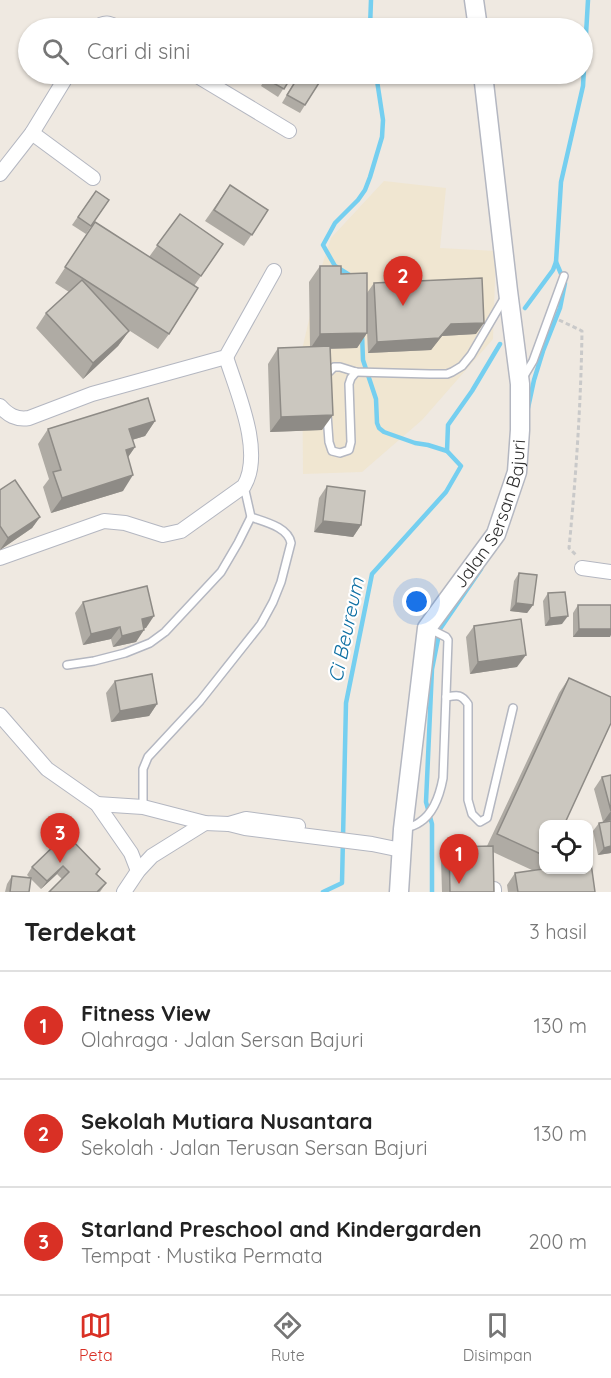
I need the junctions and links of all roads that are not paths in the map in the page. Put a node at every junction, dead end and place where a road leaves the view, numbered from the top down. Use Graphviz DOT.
graph roads {
  1 [pos="474,0"];
  2 [pos="477,18"];
  3 [pos="62,84"];
  4 [pos="211,84"];
  5 [pos="484,84"];
  6 [pos="290,130"];
  7 [pos="32,133"];
  8 [pos="0,174"];
  9 [pos="93,178"];
  10 [pos="274,271"];
  11 [pos="564,276"];
  12 [pos="508,291"];
  13 [pos="226,357"];
  14 [pos="356,372"];
  15 [pos="324,379"];
  16 [pos="520,384"];
  17 [pos="0,406"];
  18 [pos="326,411"];
  19 [pos="244,486"];
  20 [pos="251,517"];
  21 [pos="0,558"];
  22 [pos="582,568"];
  23 [pos="611,572"];
  24 [pos="434,631"];
  25 [pos="67,665"];
  26 [pos="446,697"];
  27 [pos="513,708"];
  28 [pos="0,715"];
  29 [pos="97,804"];
  30 [pos="143,807"];
  31 [pos="206,823"];
  32 [pos="402,841"];
  33 [pos="138,871"];
  34 [pos="124,892"];
  35 [pos="399,892"];
  1 -- 2 [label="main road"];
  3 -- 7 [label="street"];
  4 -- 6 [label="street"];
  5 -- 12 [label="main road, Jalan Sersan Bajuri"];
  7 -- 8 [label="street"];
  7 -- 9 [label="street"];
  10 -- 13 [label="street"];
  11 -- 16 [label="lane"];
  12 -- 14 [label="lane"];
  12 -- 16 [label="main road, Jalan Sersan Bajuri"];
  13 -- 17 [label="street"];
  13 -- 19 [label="street"];
  14 -- 15 [label="lane"];
  14 -- 18 [label="lane"];
  16 -- 24 [label="main road, Jalan Sersan Bajuri"];
  19 -- 20 [label="lane"];
  19 -- 21 [label="street"];
  20 -- 25 [label="lane"];
  20 -- 30 [label="lane"];
  22 -- 23 [label="street"];
  24 -- 26 [label="lane"];
  24 -- 32 [label="main road, Jalan Sersan Bajuri"];
  26 -- 27 [label="lane"];
  26 -- 32 [label="lane"];
  28 -- 29 [label="street"];
  29 -- 30 [label="street"];
  29 -- 33 [label="street"];
  30 -- 31 [label="street"];
  31 -- 32 [label="street"];
  31 -- 33 [label="street"];
  32 -- 35 [label="main road, Jalan Sersan Bajuri"];
  33 -- 34 [label="street"];
}
